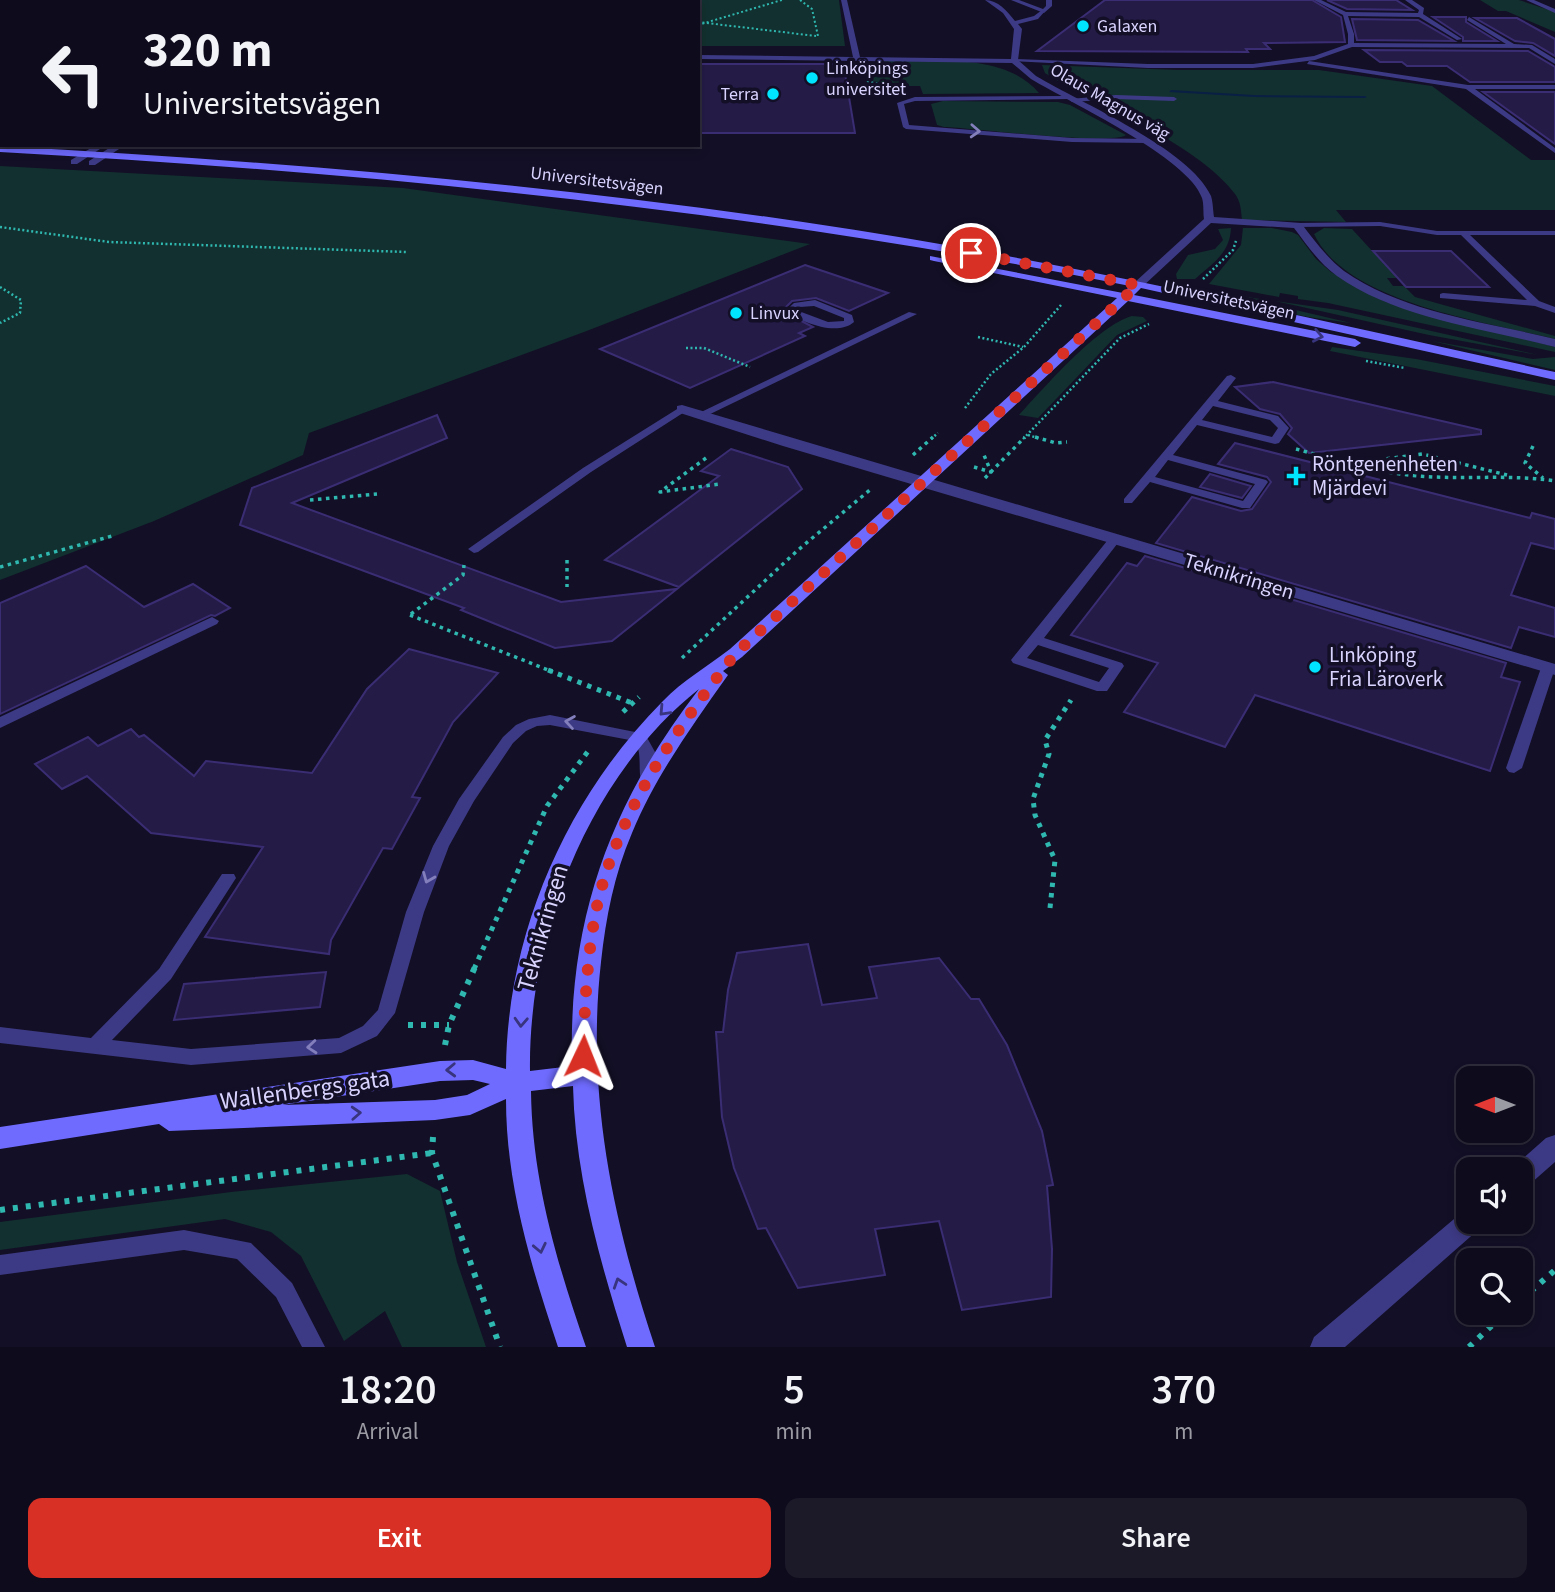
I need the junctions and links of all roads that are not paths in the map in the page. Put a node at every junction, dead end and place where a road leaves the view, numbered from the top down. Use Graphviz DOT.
graph roads {
  1 [pos="845,0"];
  2 [pos="988,0"];
  3 [pos="1014,0"];
  4 [pos="1048,0"];
  5 [pos="1317,0"];
  6 [pos="1408,0"];
  7 [pos="1529,0"];
  8 [pos="1044,10"];
  9 [pos="1555,11"];
  10 [pos="1345,14"];
  11 [pos="1420,15"];
  12 [pos="1469,19"];
  13 [pos="1014,23"];
  14 [pos="1459,39"];
  15 [pos="1351,45"];
  16 [pos="1513,46"];
  17 [pos="1078,53"];
  18 [pos="700,57"];
  19 [pos="857,58"];
  20 [pos="1014,61"];
  21 [pos="1301,61"];
  22 [pos="1555,61"];
  23 [pos="1084,64"];
  24 [pos="1468,87"];
  25 [pos="1555,87"];
  26 [pos="1069,99"];
  27 [pos="1174,99"];
  28 [pos="1147,141"];
  29 [pos="0,149"];
  30 [pos="104,150"];
  31 [pos="1555,151"];
  32 [pos="0,158"];
  33 [pos="90,158"];
  34 [pos="458,182"];
  35 [pos="731,216"];
  36 [pos="1209,220"];
  37 [pos="1297,225"];
  38 [pos="1463,233"];
  39 [pos="1555,233"];
  40 [pos="1138,285"];
  41 [pos="1443,296"];
  42 [pos="1126,297"];
  43 [pos="1536,303"];
  44 [pos="1555,310"];
  45 [pos="912,314"];
  46 [pos="847,324"];
  47 [pos="871,333"];
  48 [pos="1555,343"];
  49 [pos="1231,378"];
  50 [pos="1555,378"];
  51 [pos="1211,402"];
  52 [pos="682,409"];
  53 [pos="700,415"];
  54 [pos="1195,421"];
  55 [pos="1165,456"];
  56 [pos="1147,478"];
  57 [pos="923,482"];
  58 [pos="1128,501"];
  59 [pos="1115,539"];
  60 [pos="474,549"];
  61 [pos="212,621"];
  62 [pos="1034,639"];
  63 [pos="736,653"];
  64 [pos="1552,669"];
  65 [pos="0,723"];
  66 [pos="639,737"];
  67 [pos="1514,768"];
  68 [pos="647,780"];
  69 [pos="228,878"];
  70 [pos="0,1035"];
  71 [pos="94,1047"];
  72 [pos="582,1075"];
  73 [pos="518,1082"];
  74 [pos="92,1123"];
  75 [pos="0,1138"];
  76 [pos="1555,1146"];
  77 [pos="1533,1165"];
  78 [pos="1456,1233"];
  79 [pos="0,1265"];
  80 [pos="314,1347"];
  81 [pos="572,1347"];
  82 [pos="641,1347"];
  83 [pos="1324,1347"];
  1 -- 19 [label="street"];
  2 -- 13 [label="street"];
  3 -- 8 [label="lane"];
  4 -- 8 [label="lane"];
  5 -- 10 [label="lane"];
  6 -- 11 [label="lane"];
  7 -- 9 [label="lane"];
  8 -- 13 [label="street"];
  10 -- 11 [label="lane"];
  10 -- 15 [label="lane"];
  11 -- 14 [label="lane"];
  12 -- 16 [label="lane"];
  13 -- 20 [label="street"];
  15 -- 16 [label="lane, Olaus Magnus väg"];
  15 -- 21 [label="lane, Olaus Magnus väg"];
  16 -- 22 [label="lane"];
  17 -- 23 [label="lane"];
  18 -- 19 [label="street, Olaus Magnus väg"];
  19 -- 20 [label="street, Olaus Magnus väg"];
  20 -- 23 [label="lane, Olaus Magnus väg"];
  20 -- 26 [label="street, Olaus Magnus väg"];
  21 -- 23 [label="lane, Olaus Magnus väg"];
  21 -- 24 [label="lane"];
  24 -- 25 [label="lane"];
  24 -- 31 [label="lane"];
  26 -- 27 [label="lane"];
  26 -- 28 [label="street, Olaus Magnus väg"];
  26 -- 28 [label="lane, one-way"];
  28 -- 36 [label="street, Olaus Magnus väg"];
  29 -- 33 [label="main road, Universitetsvägen"];
  30 -- 33 [label="main road, Universitetsvägen"];
  30 -- 34 [label="main road, Universitetsvägen"];
  32 -- 33 [label="main road, Universitetsvägen"];
  33 -- 34 [label="main road, Universitetsvägen"];
  34 -- 35 [label="main road, Universitetsvägen"];
  35 -- 40 [label="main road, Universitetsvägen"];
  35 -- 42 [label="main road, Universitetsvägen"];
  36 -- 37 [label="street"];
  36 -- 40 [label="street"];
  37 -- 38 [label="lane"];
  37 -- 48 [label="street"];
  38 -- 39 [label="lane"];
  38 -- 43 [label="lane"];
  40 -- 42 [label="main road"];
  40 -- 50 [label="main road, Universitetsvägen"];
  41 -- 43 [label="lane"];
  42 -- 50 [label="main road, Universitetsvägen, one-way"];
  42 -- 57 [label="main road, Teknikringen"];
  43 -- 44 [label="lane"];
  45 -- 47 [label="lane"];
  46 -- 46 [label="lane"];
  46 -- 47 [label="lane"];
  47 -- 53 [label="lane"];
  49 -- 51 [label="lane"];
  51 -- 54 [label="lane"];
  51 -- 54 [label="lane"];
  52 -- 53 [label="street, Teknikringen"];
  52 -- 60 [label="lane, Teknikringen"];
  53 -- 57 [label="street, Teknikringen"];
  54 -- 55 [label="lane"];
  55 -- 56 [label="lane"];
  55 -- 56 [label="lane"];
  56 -- 58 [label="lane"];
  57 -- 59 [label="street, Teknikringen"];
  57 -- 63 [label="main road, Teknikringen"];
  59 -- 62 [label="lane"];
  59 -- 64 [label="street, Teknikringen"];
  61 -- 65 [label="lane"];
  62 -- 62 [label="lane"];
  63 -- 66 [label="main road, Teknikringen, one-way"];
  63 -- 68 [label="main road, Teknikringen"];
  64 -- 67 [label="lane"];
  66 -- 68 [label="lane"];
  66 -- 71 [label="lane, one-way"];
  66 -- 73 [label="main road, Teknikringen, one-way"];
  68 -- 72 [label="main road, Teknikringen"];
  69 -- 71 [label="lane"];
  70 -- 71 [label="lane"];
  72 -- 73 [label="main road, Wallenbergs gata"];
  82 -- 72 [label="main road, Teknikringen, one-way"];
  73 -- 74 [label="main road, Wallenbergs gata, one-way"];
  74 -- 73 [label="main road, Wallenbergs gata, one-way"];
  73 -- 81 [label="main road, Teknikringen, one-way"];
  74 -- 75 [label="main road, Wallenbergs gata"];
  76 -- 77 [label="street"];
  78 -- 83 [label="street"];
  79 -- 80 [label="lane"];
}
